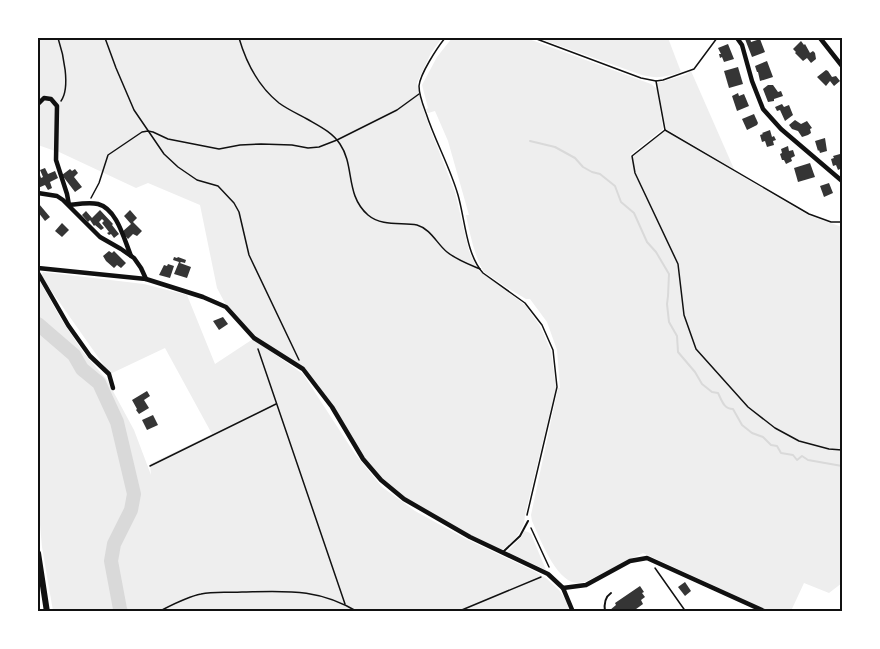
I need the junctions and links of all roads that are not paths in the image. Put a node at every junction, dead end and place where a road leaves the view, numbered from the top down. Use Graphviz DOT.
graph roads {
  1 [pos="737,38"];
  2 [pos="820,38"];
  3 [pos="843,66"];
  4 [pos="38,104"];
  5 [pos="843,181"];
  6 [pos="38,193"];
  7 [pos="69,205"];
  8 [pos="132,256"];
  9 [pos="38,268"];
  10 [pos="38,273"];
  11 [pos="146,279"];
  12 [pos="113,388"];
  13 [pos="528,521"];
  14 [pos="38,553"];
  15 [pos="502,553"];
  16 [pos="563,588"];
  17 [pos="610,593"];
  18 [pos="48,612"];
  19 [pos="573,612"];
  20 [pos="605,612"];
  21 [pos="766,612"];
  1 -- 5 [label="street"];
  2 -- 3 [label="street"];
  4 -- 7 [label="street"];
  6 -- 7 [label="street"];
  7 -- 8 [label="street"];
  7 -- 8 [label="street"];
  8 -- 11 [label="street"];
  9 -- 11 [label="street"];
  10 -- 12 [label="street"];
  11 -- 15 [label="street"];
  13 -- 15 [label="lane"];
  14 -- 18 [label="main road"];
  15 -- 16 [label="street"];
  16 -- 19 [label="street"];
  16 -- 21 [label="street"];
  17 -- 20 [label="lane"];
}
